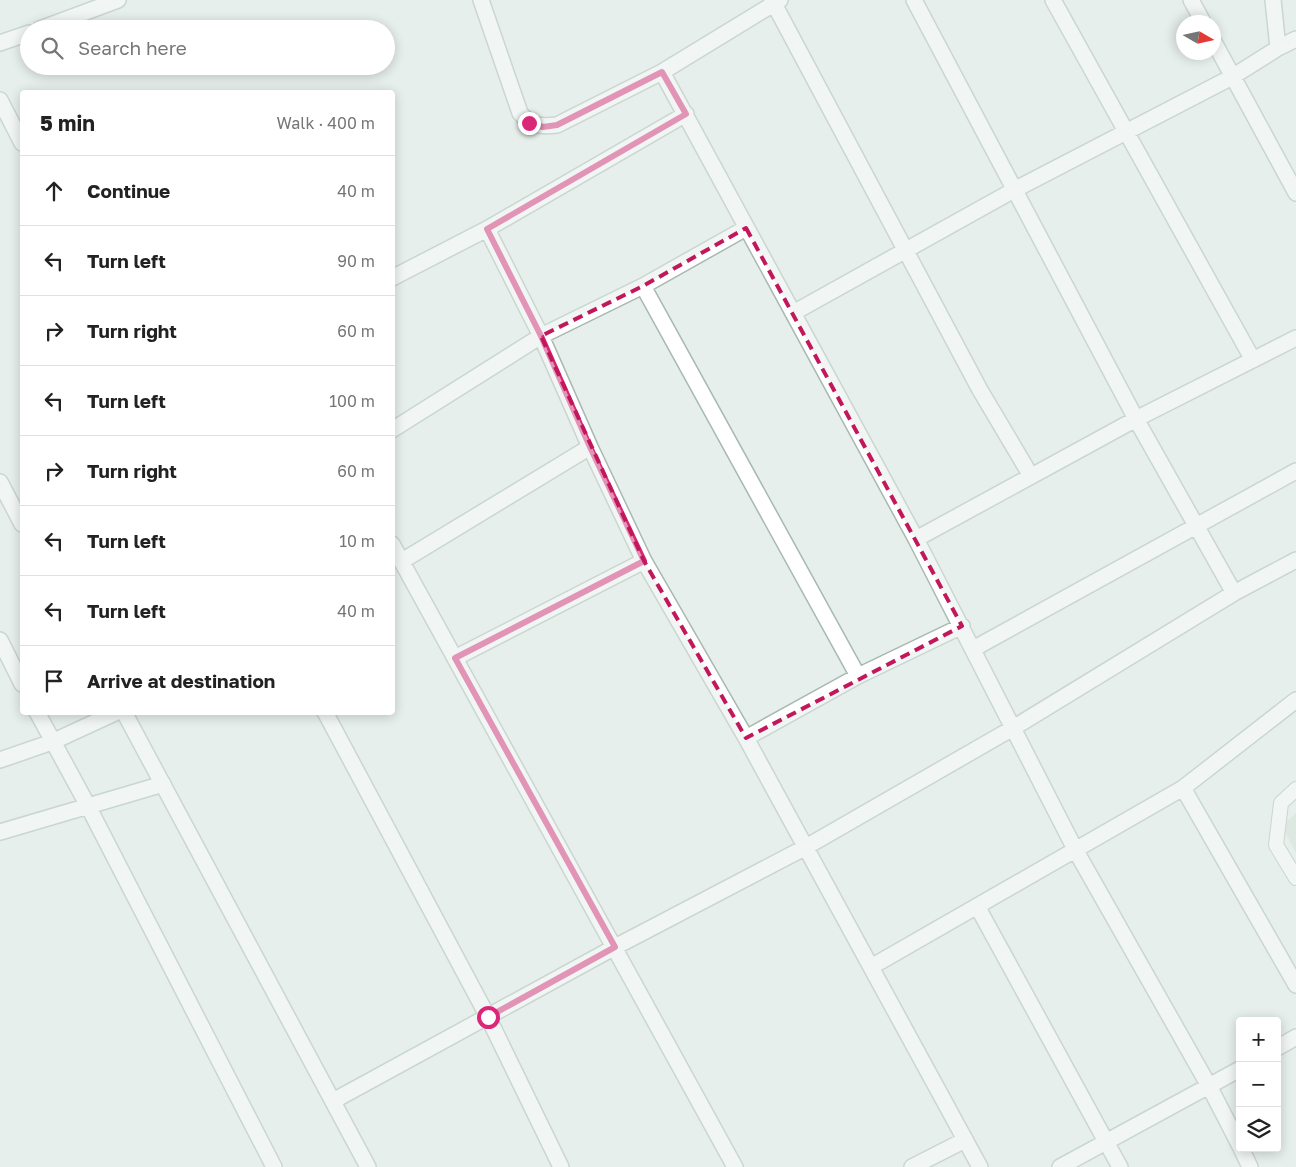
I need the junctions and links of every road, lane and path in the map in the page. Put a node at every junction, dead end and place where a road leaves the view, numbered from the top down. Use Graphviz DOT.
graph roads {
  1 [pos="118,0"];
  2 [pos="481,0"];
  3 [pos="914,0"];
  4 [pos="1053,0"];
  5 [pos="1191,0"];
  6 [pos="1273,0"];
  7 [pos="775,1"];
  8 [pos="1199,15"];
  9 [pos="64,20"];
  10 [pos="20,36"];
  11 [pos="1296,39"];
  12 [pos="0,43"];
  13 [pos="1278,48"];
  14 [pos="1221,56"];
  15 [pos="662,72"];
  16 [pos="1232,77"];
  17 [pos="0,100"];
  18 [pos="686,114"];
  19 [pos="1127,132"];
  20 [pos="20,139"];
  21 [pos="1014,190"];
  22 [pos="1296,193"];
  23 [pos="746,228"];
  24 [pos="487,229"];
  25 [pos="906,250"];
  26 [pos="395,276"];
  27 [pos="643,286"];
  28 [pos="793,313"];
  29 [pos="541,336"];
  30 [pos="1296,338"];
  31 [pos="1253,360"];
  32 [pos="1136,419"];
  33 [pos="395,428"];
  34 [pos="590,447"];
  35 [pos="1296,471"];
  36 [pos="1031,476"];
  37 [pos="0,482"];
  38 [pos="20,520"];
  39 [pos="1196,524"];
  40 [pos="916,539"];
  41 [pos="395,549"];
  42 [pos="1296,560"];
  43 [pos="402,561"];
  44 [pos="644,561"];
  45 [pos="1234,594"];
  46 [pos="962,626"];
  47 [pos="0,640"];
  48 [pos="973,650"];
  49 [pos="455,658"];
  50 [pos="858,676"];
  51 [pos="20,680"];
  52 [pos="1296,700"];
  53 [pos="38,715"];
  54 [pos="110,715"];
  55 [pos="126,715"];
  56 [pos="328,715"];
  57 [pos="1012,728"];
  58 [pos="746,738"];
  59 [pos="52,742"];
  60 [pos="0,760"];
  61 [pos="162,784"];
  62 [pos="1184,788"];
  63 [pos="1296,789"];
  64 [pos="88,806"];
  65 [pos="0,832"];
  66 [pos="806,847"];
  67 [pos="1076,851"];
  68 [pos="1296,878"];
  69 [pos="977,906"];
  70 [pos="615,947"];
  71 [pos="871,967"];
  72 [pos="1296,985"];
  73 [pos="488,1017"];
  74 [pos="1296,1037"];
  75 [pos="1281,1046"];
  76 [pos="1236,1071"];
  77 [pos="1209,1086"];
  78 [pos="333,1101"];
  79 [pos="1236,1139"];
  80 [pos="965,1140"];
  81 [pos="1108,1143"];
  82 [pos="1242,1152"];
  83 [pos="274,1167"];
  84 [pos="368,1167"];
  85 [pos="561,1167"];
  86 [pos="735,1167"];
  87 [pos="912,1167"];
  88 [pos="980,1167"];
  89 [pos="1060,1167"];
  90 [pos="1120,1167"];
  91 [pos="1250,1167"];
  1 -- 9 [label="street"];
  2 -- 15 [label="street"];
  3 -- 21 [label="street"];
  4 -- 19 [label="street"];
  5 -- 8 [label="street"];
  6 -- 13 [label="street"];
  7 -- 15 [label="street"];
  7 -- 25 [label="street"];
  10 -- 12 [label="street"];
  11 -- 13 [label="street"];
  13 -- 16 [label="street"];
  14 -- 16 [label="street"];
  15 -- 18 [label="street"];
  16 -- 19 [label="street"];
  16 -- 22 [label="street"];
  17 -- 20 [label="street"];
  18 -- 23 [label="street"];
  18 -- 24 [label="street"];
  19 -- 21 [label="street"];
  19 -- 31 [label="street"];
  21 -- 25 [label="street"];
  21 -- 32 [label="street"];
  23 -- 27 [label="street"];
  23 -- 28 [label="street"];
  24 -- 26 [label="street"];
  24 -- 29 [label="street"];
  25 -- 28 [label="street"];
  25 -- 36 [label="street"];
  27 -- 29 [label="street"];
  27 -- 50 [label="street"];
  28 -- 40 [label="street"];
  29 -- 33 [label="street"];
  29 -- 34 [label="street"];
  30 -- 31 [label="street"];
  31 -- 32 [label="street"];
  32 -- 36 [label="street"];
  32 -- 39 [label="street"];
  34 -- 43 [label="street"];
  34 -- 44 [label="street"];
  35 -- 39 [label="street"];
  36 -- 40 [label="street"];
  37 -- 38 [label="street"];
  39 -- 45 [label="street"];
  39 -- 48 [label="street"];
  40 -- 46 [label="street"];
  41 -- 43 [label="street"];
  42 -- 45 [label="street"];
  43 -- 49 [label="street"];
  44 -- 49 [label="street"];
  44 -- 58 [label="street"];
  45 -- 57 [label="street"];
  46 -- 48 [label="street"];
  46 -- 50 [label="street"];
  47 -- 51 [label="street"];
  48 -- 57 [label="street"];
  49 -- 70 [label="street"];
  50 -- 58 [label="street"];
  52 -- 62 [label="street"];
  53 -- 59 [label="street"];
  54 -- 59 [label="street"];
  55 -- 61 [label="street"];
  56 -- 73 [label="street"];
  57 -- 66 [label="street"];
  57 -- 67 [label="street"];
  58 -- 66 [label="street"];
  59 -- 60 [label="street"];
  59 -- 64 [label="street"];
  61 -- 64 [label="street"];
  61 -- 78 [label="street"];
  62 -- 67 [label="street"];
  62 -- 72 [label="street"];
  63 -- 68 [label="lane"];
  64 -- 65 [label="street"];
  64 -- 83 [label="street"];
  66 -- 70 [label="street"];
  66 -- 71 [label="street"];
  67 -- 69 [label="street"];
  67 -- 77 [label="street"];
  69 -- 71 [label="street"];
  69 -- 81 [label="street"];
  70 -- 73 [label="street"];
  70 -- 86 [label="street"];
  71 -- 80 [label="street"];
  73 -- 78 [label="street"];
  73 -- 85 [label="street"];
  74 -- 75 [label="street"];
  76 -- 77 [label="street"];
  77 -- 79 [label="street"];
  77 -- 81 [label="street"];
  78 -- 84 [label="street"];
  80 -- 87 [label="street"];
  80 -- 88 [label="street"];
  81 -- 89 [label="street"];
  81 -- 90 [label="street"];
  82 -- 91 [label="street"];
}
